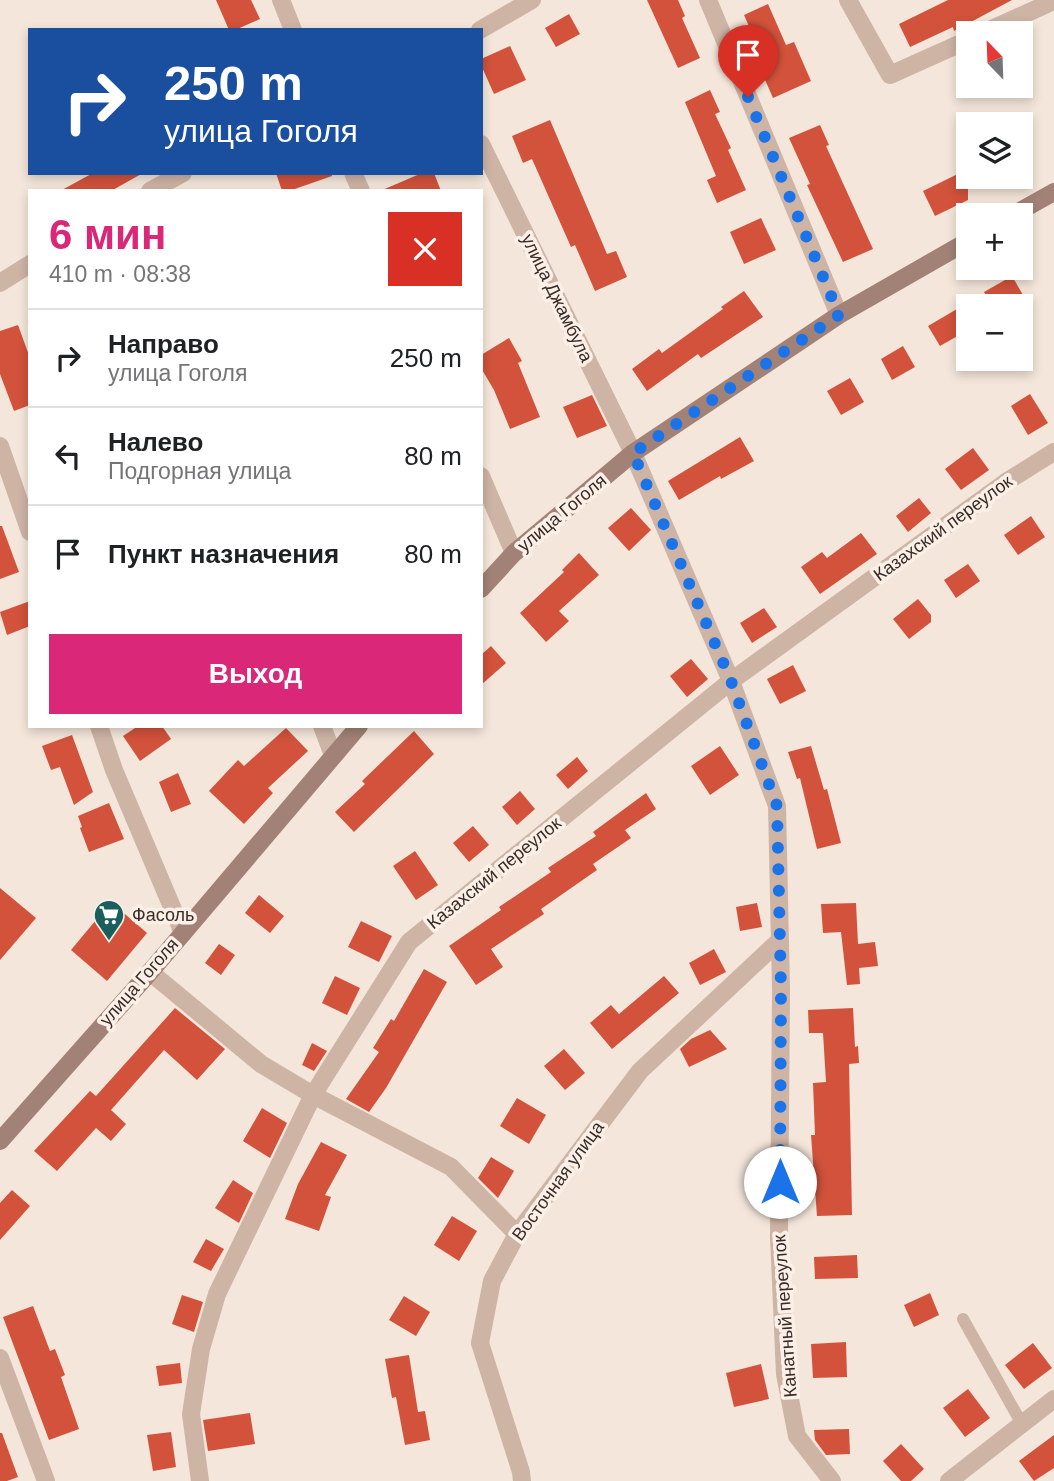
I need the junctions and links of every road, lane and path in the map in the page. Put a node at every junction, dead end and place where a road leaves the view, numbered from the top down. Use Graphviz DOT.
graph roads {
  1 [pos="281,0"];
  2 [pos="532,0"];
  3 [pos="708,0"];
  4 [pos="848,0"];
  5 [pos="1054,1"];
  6 [pos="503,6"];
  7 [pos="1010,21"];
  8 [pos="292,28"];
  9 [pos="482,28"];
  10 [pos="956,45"];
  11 [pos="483,148"];
  12 [pos="179,175"];
  13 [pos="154,189"];
  14 [pos="1054,192"];
  15 [pos="1033,204"];
  16 [pos="956,248"];
  17 [pos="28,265"];
  18 [pos="0,284"];
  19 [pos="839,315"];
  20 [pos="0,446"];
  21 [pos="1054,452"];
  22 [pos="633,453"];
  23 [pos="483,481"];
  24 [pos="28,526"];
  25 [pos="514,553"];
  26 [pos="483,587"];
  27 [pos="731,681"];
  28 [pos="100,728"];
  29 [pos="323,728"];
  30 [pos="357,728"];
  31 [pos="333,755"];
  32 [pos="183,933"];
  33 [pos="779,941"];
  34 [pos="150,972"];
  35 [pos="313,1095"];
  36 [pos="0,1141"];
  37 [pos="517,1234"];
  38 [pos="963,1320"];
  39 [pos="0,1358"];
  40 [pos="1054,1399"];
  41 [pos="1022,1424"];
  42 [pos="46,1481"];
  43 [pos="200,1481"];
  44 [pos="522,1481"];
  45 [pos="832,1481"];
  46 [pos="949,1481"];
  1 -- 8 [label="street"];
  2 -- 6 [label="street"];
  3 -- 19 [label="street"];
  4 -- 10 [label="street"];
  5 -- 7 [label="street"];
  6 -- 9 [label="street"];
  11 -- 22 [label="street, улица Джамбула"];
  12 -- 13 [label="street"];
  14 -- 15 [label="street"];
  16 -- 19 [label="street, улица Гоголя"];
  17 -- 18 [label="street"];
  19 -- 22 [label="street, улица Гоголя"];
  20 -- 24 [label="street"];
  21 -- 27 [label="street, Казахский переулок"];
  22 -- 25 [label="street, улица Гоголя"];
  22 -- 27 [label="street, Канатный переулок"];
  23 -- 25 [label="street"];
  25 -- 26 [label="street, улица Гоголя"];
  27 -- 33 [label="street, Канатный переулок"];
  27 -- 35 [label="street, Казахский переулок"];
  28 -- 32 [label="street"];
  29 -- 31 [label="street"];
  30 -- 31 [label="street, улица Гоголя"];
  31 -- 32 [label="street, улица Гоголя"];
  32 -- 34 [label="street, улица Гоголя"];
  33 -- 37 [label="street, Восточная улица"];
  33 -- 45 [label="street, Канатный переулок"];
  34 -- 35 [label="street"];
  34 -- 36 [label="street, улица Гоголя"];
  35 -- 37 [label="street"];
  35 -- 43 [label="street, Казахский переулок"];
  37 -- 44 [label="street, Восточная улица"];
  38 -- 41 [label="lane"];
  39 -- 42 [label="street"];
  40 -- 41 [label="street"];
  41 -- 46 [label="street"];
}
